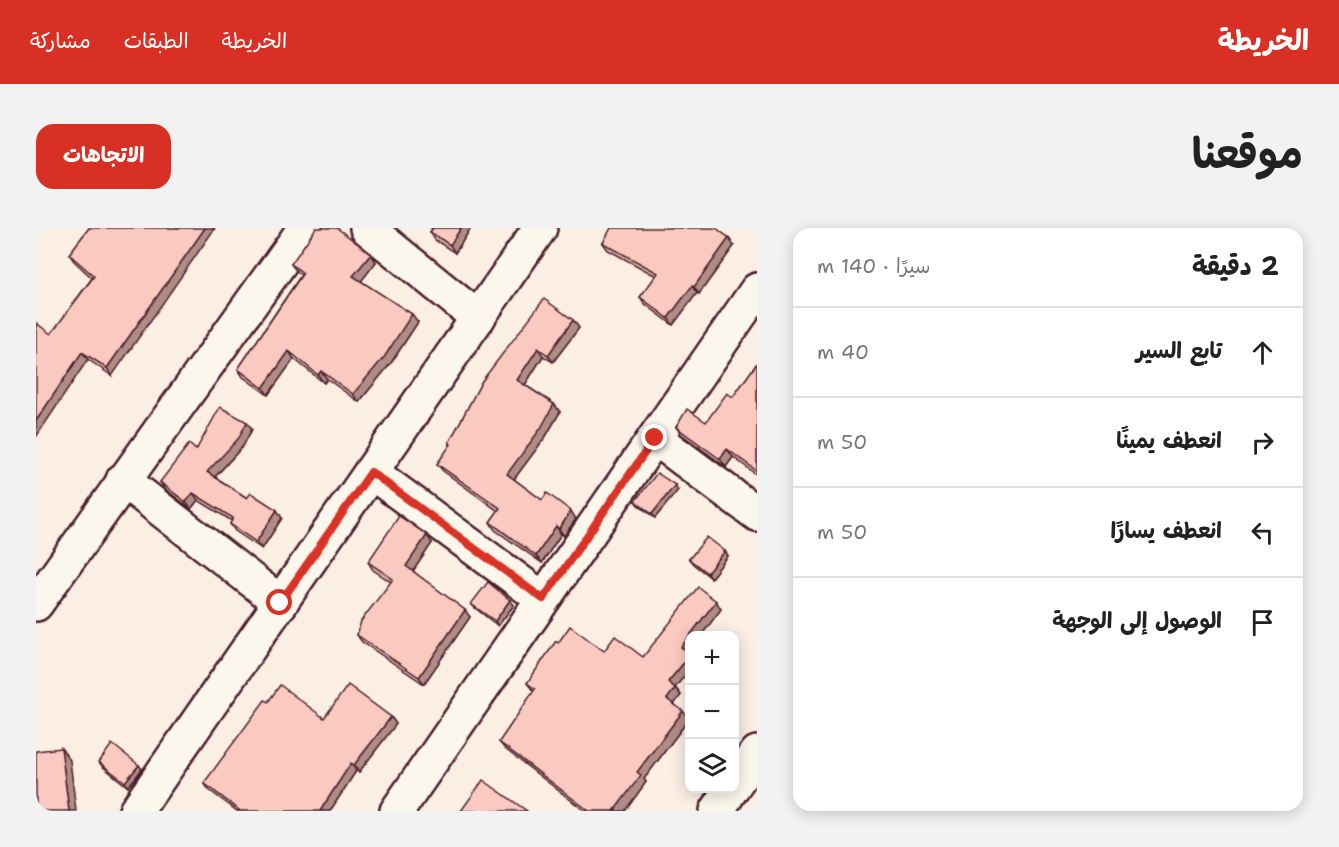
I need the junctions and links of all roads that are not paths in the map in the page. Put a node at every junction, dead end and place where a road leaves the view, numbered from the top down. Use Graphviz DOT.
graph roads {
  1 [pos="305,228"];
  2 [pos="366,228"];
  3 [pos="540,228"];
  4 [pos="757,290"];
  5 [pos="478,318"];
  6 [pos="655,438"];
  7 [pos="371,472"];
  8 [pos="123,480"];
  9 [pos="757,514"];
  10 [pos="543,599"];
  11 [pos="280,603"];
  12 [pos="36,604"];
  13 [pos="757,753"];
  14 [pos="739,778"];
  15 [pos="729,793"];
  16 [pos="136,811"];
  17 [pos="397,811"];
  18 [pos="717,811"];
  1 -- 8 [label="street"];
  2 -- 5 [label="street"];
  3 -- 5 [label="street"];
  4 -- 6 [label="street"];
  5 -- 7 [label="street"];
  6 -- 9 [label="street"];
  6 -- 10 [label="street"];
  7 -- 10 [label="street"];
  7 -- 11 [label="street"];
  8 -- 11 [label="street"];
  8 -- 12 [label="street"];
  10 -- 17 [label="street"];
  11 -- 16 [label="street"];
  13 -- 14 [label="street"];
  15 -- 18 [label="street"];
}
